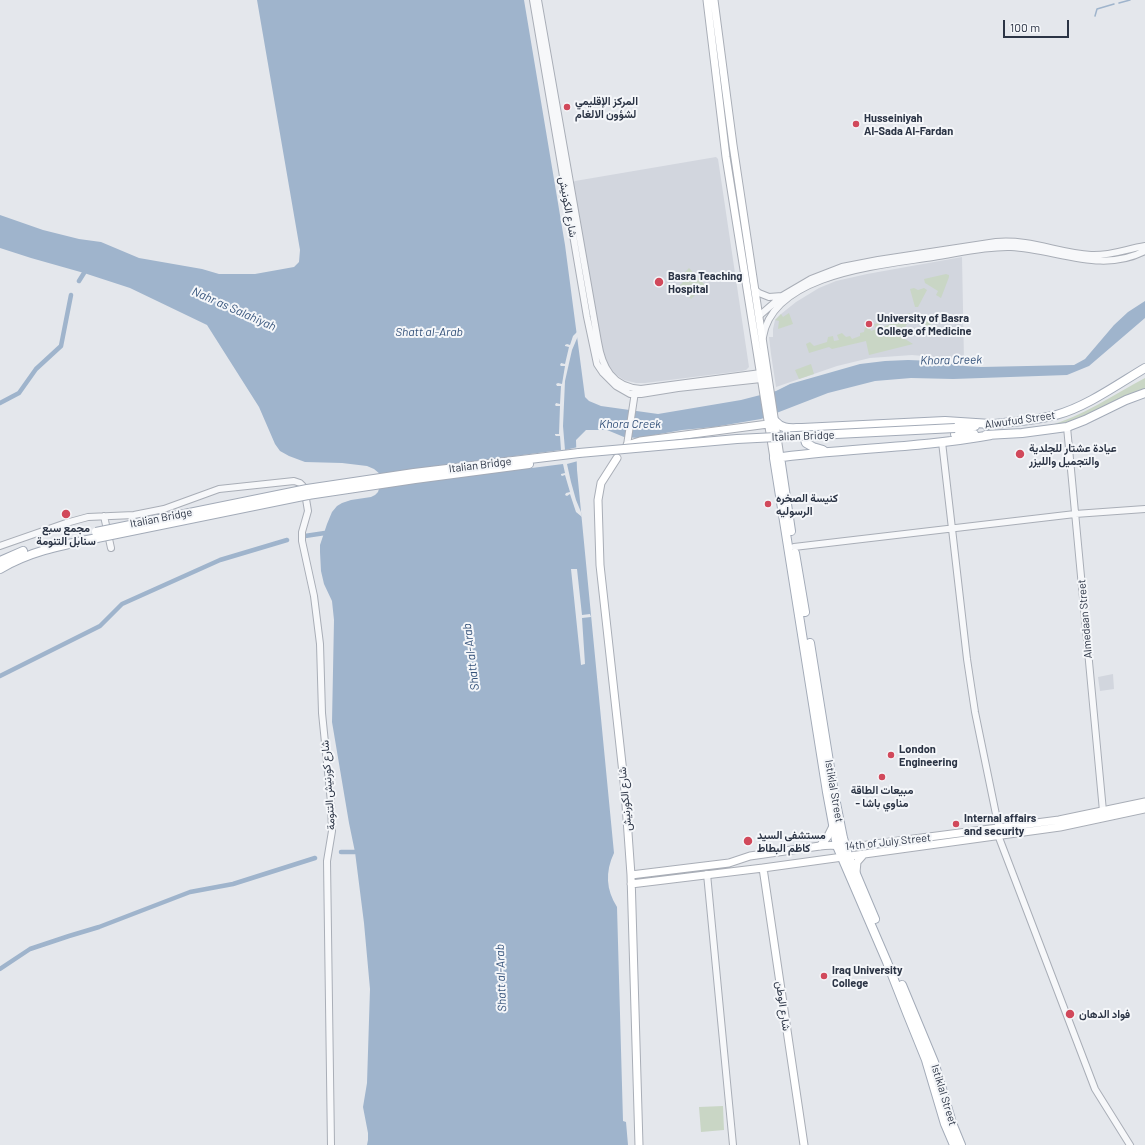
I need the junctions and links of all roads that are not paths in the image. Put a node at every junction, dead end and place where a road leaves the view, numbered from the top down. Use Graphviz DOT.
graph roads {
  1 [pos="533,0"];
  2 [pos="538,0"];
  3 [pos="707,0"];
  4 [pos="714,0"];
  5 [pos="731,123"];
  6 [pos="722,124"];
  7 [pos="1145,246"];
  8 [pos="1145,251"];
  9 [pos="755,290"];
  10 [pos="782,296"];
  11 [pos="755,317"];
  12 [pos="763,340"];
  13 [pos="1145,368"];
  14 [pos="761,376"];
  15 [pos="767,390"];
  16 [pos="623,391"];
  17 [pos="635,391"];
  18 [pos="1145,392"];
  19 [pos="632,409"];
  20 [pos="771,421"];
  21 [pos="991,424"];
  22 [pos="1067,427"];
  23 [pos="814,428"];
  24 [pos="955,431"];
  25 [pos="991,435"];
  26 [pos="627,441"];
  27 [pos="942,442"];
  28 [pos="831,451"];
  29 [pos="617,458"];
  30 [pos="777,458"];
  31 [pos="303,486"];
  32 [pos="306,499"];
  33 [pos="1145,509"];
  34 [pos="1075,514"];
  35 [pos="104,516"];
  36 [pos="951,528"];
  37 [pos="0,546"];
  38 [pos="111,548"];
  39 [pos="794,548"];
  40 [pos="15,558"];
  41 [pos="0,561"];
  42 [pos="0,569"];
  43 [pos="1145,802"];
  44 [pos="1145,809"];
  45 [pos="1103,811"];
  46 [pos="833,826"];
  47 [pos="999,832"];
  48 [pos="820,846"];
  49 [pos="841,847"];
  50 [pos="864,854"];
  51 [pos="845,856"];
  52 [pos="828,858"];
  53 [pos="763,868"];
  54 [pos="849,872"];
  55 [pos="707,874"];
  56 [pos="631,875"];
  57 [pos="857,876"];
  58 [pos="631,884"];
  59 [pos="332,1145"];
  60 [pos="639,1145"];
  61 [pos="733,1145"];
  62 [pos="804,1145"];
  63 [pos="954,1145"];
  64 [pos="961,1145"];
  65 [pos="1130,1145"];
  1 -- 16 [label="street, شارع الكونيش"];
  2 -- 17 [label="street, شارع الكونيش"];
  3 -- 6 [label="main road"];
  4 -- 5 [label="main road"];
  5 -- 6 [label="main road"];
  5 -- 9 [label="main road"];
  6 -- 11 [label="main road"];
  7 -- 10 [label="street"];
  8 -- 12 [label="street"];
  9 -- 10 [label="street"];
  9 -- 11 [label="main road"];
  10 -- 11 [label="street"];
  11 -- 12 [label="main road"];
  11 -- 14 [label="main road"];
  12 -- 15 [label="main road"];
  13 -- 21 [label="main road, Alwufud Street"];
  14 -- 15 [label="main road"];
  14 -- 17 [label="street"];
  15 -- 20 [label="main road, Istiklal Street"];
  16 -- 17 [label="street, شارع الكونيش"];
  16 -- 19 [label="street"];
  17 -- 19 [label="street"];
  18 -- 22 [label="main road, Alwufud Street"];
  19 -- 26 [label="street"];
  20 -- 23 [label="main road"];
  20 -- 26 [label="main road"];
  20 -- 30 [label="main road, Istiklal Street"];
  21 -- 23 [label="main road"];
  21 -- 24 [label="main road, Alwufud Street"];
  22 -- 25 [label="main road, Alwufud Street"];
  22 -- 34 [label="street, Almedaan Street"];
  23 -- 28 [label="main road"];
  24 -- 25 [label="main road, Alwufud Street"];
  24 -- 40 [label="main road, Italian Bridge, bridge"];
  25 -- 27 [label="main road"];
  27 -- 28 [label="main road"];
  27 -- 36 [label="street"];
  28 -- 30 [label="main road"];
  29 -- 56 [label="main road, شارع الكورنيش"];
  30 -- 39 [label="main road, Istiklal Street"];
  30 -- 46 [label="main road, Istiklal Street"];
  31 -- 35 [label="street"];
  32 -- 59 [label="street, شارع كورنيش التنومة"];
  33 -- 34 [label="street"];
  34 -- 36 [label="street"];
  34 -- 45 [label="street, Almedaan Street"];
  35 -- 37 [label="street"];
  35 -- 38 [label="street"];
  36 -- 39 [label="street"];
  36 -- 47 [label="street"];
  39 -- 49 [label="main road, Istiklal Street"];
  40 -- 41 [label="main road"];
  40 -- 42 [label="main road"];
  43 -- 45 [label="main road, 14th of July Street"];
  44 -- 47 [label="main road, 14th of July Street"];
  45 -- 47 [label="main road, 14th of July Street"];
  46 -- 48 [label="main road"];
  46 -- 49 [label="main road, Istiklal Street"];
  47 -- 49 [label="main road, 14th of July Street"];
  47 -- 50 [label="main road, 14th of July Street"];
  47 -- 65 [label="street"];
  48 -- 49 [label="main road, 14th of July Street"];
  48 -- 56 [label="main road, 14th of July Street"];
  49 -- 51 [label="main road, Istiklal Street"];
  50 -- 51 [label="main road, 14th of July Street"];
  50 -- 57 [label="main road"];
  51 -- 52 [label="main road, 14th of July Street"];
  51 -- 54 [label="main road, Istiklal Street"];
  51 -- 57 [label="main road, Istiklal Street"];
  52 -- 53 [label="main road, 14th of July Street"];
  52 -- 54 [label="main road"];
  53 -- 55 [label="main road, 14th of July Street"];
  53 -- 62 [label="main road, شارع الوطن"];
  54 -- 63 [label="main road, Istiklal Street"];
  55 -- 58 [label="main road, 14th of July Street"];
  55 -- 61 [label="street"];
  56 -- 58 [label="main road, شارع الكورنيش"];
  57 -- 64 [label="main road, Istiklal Street"];
  58 -- 60 [label="main road, شارع الكورنيش"];
}
